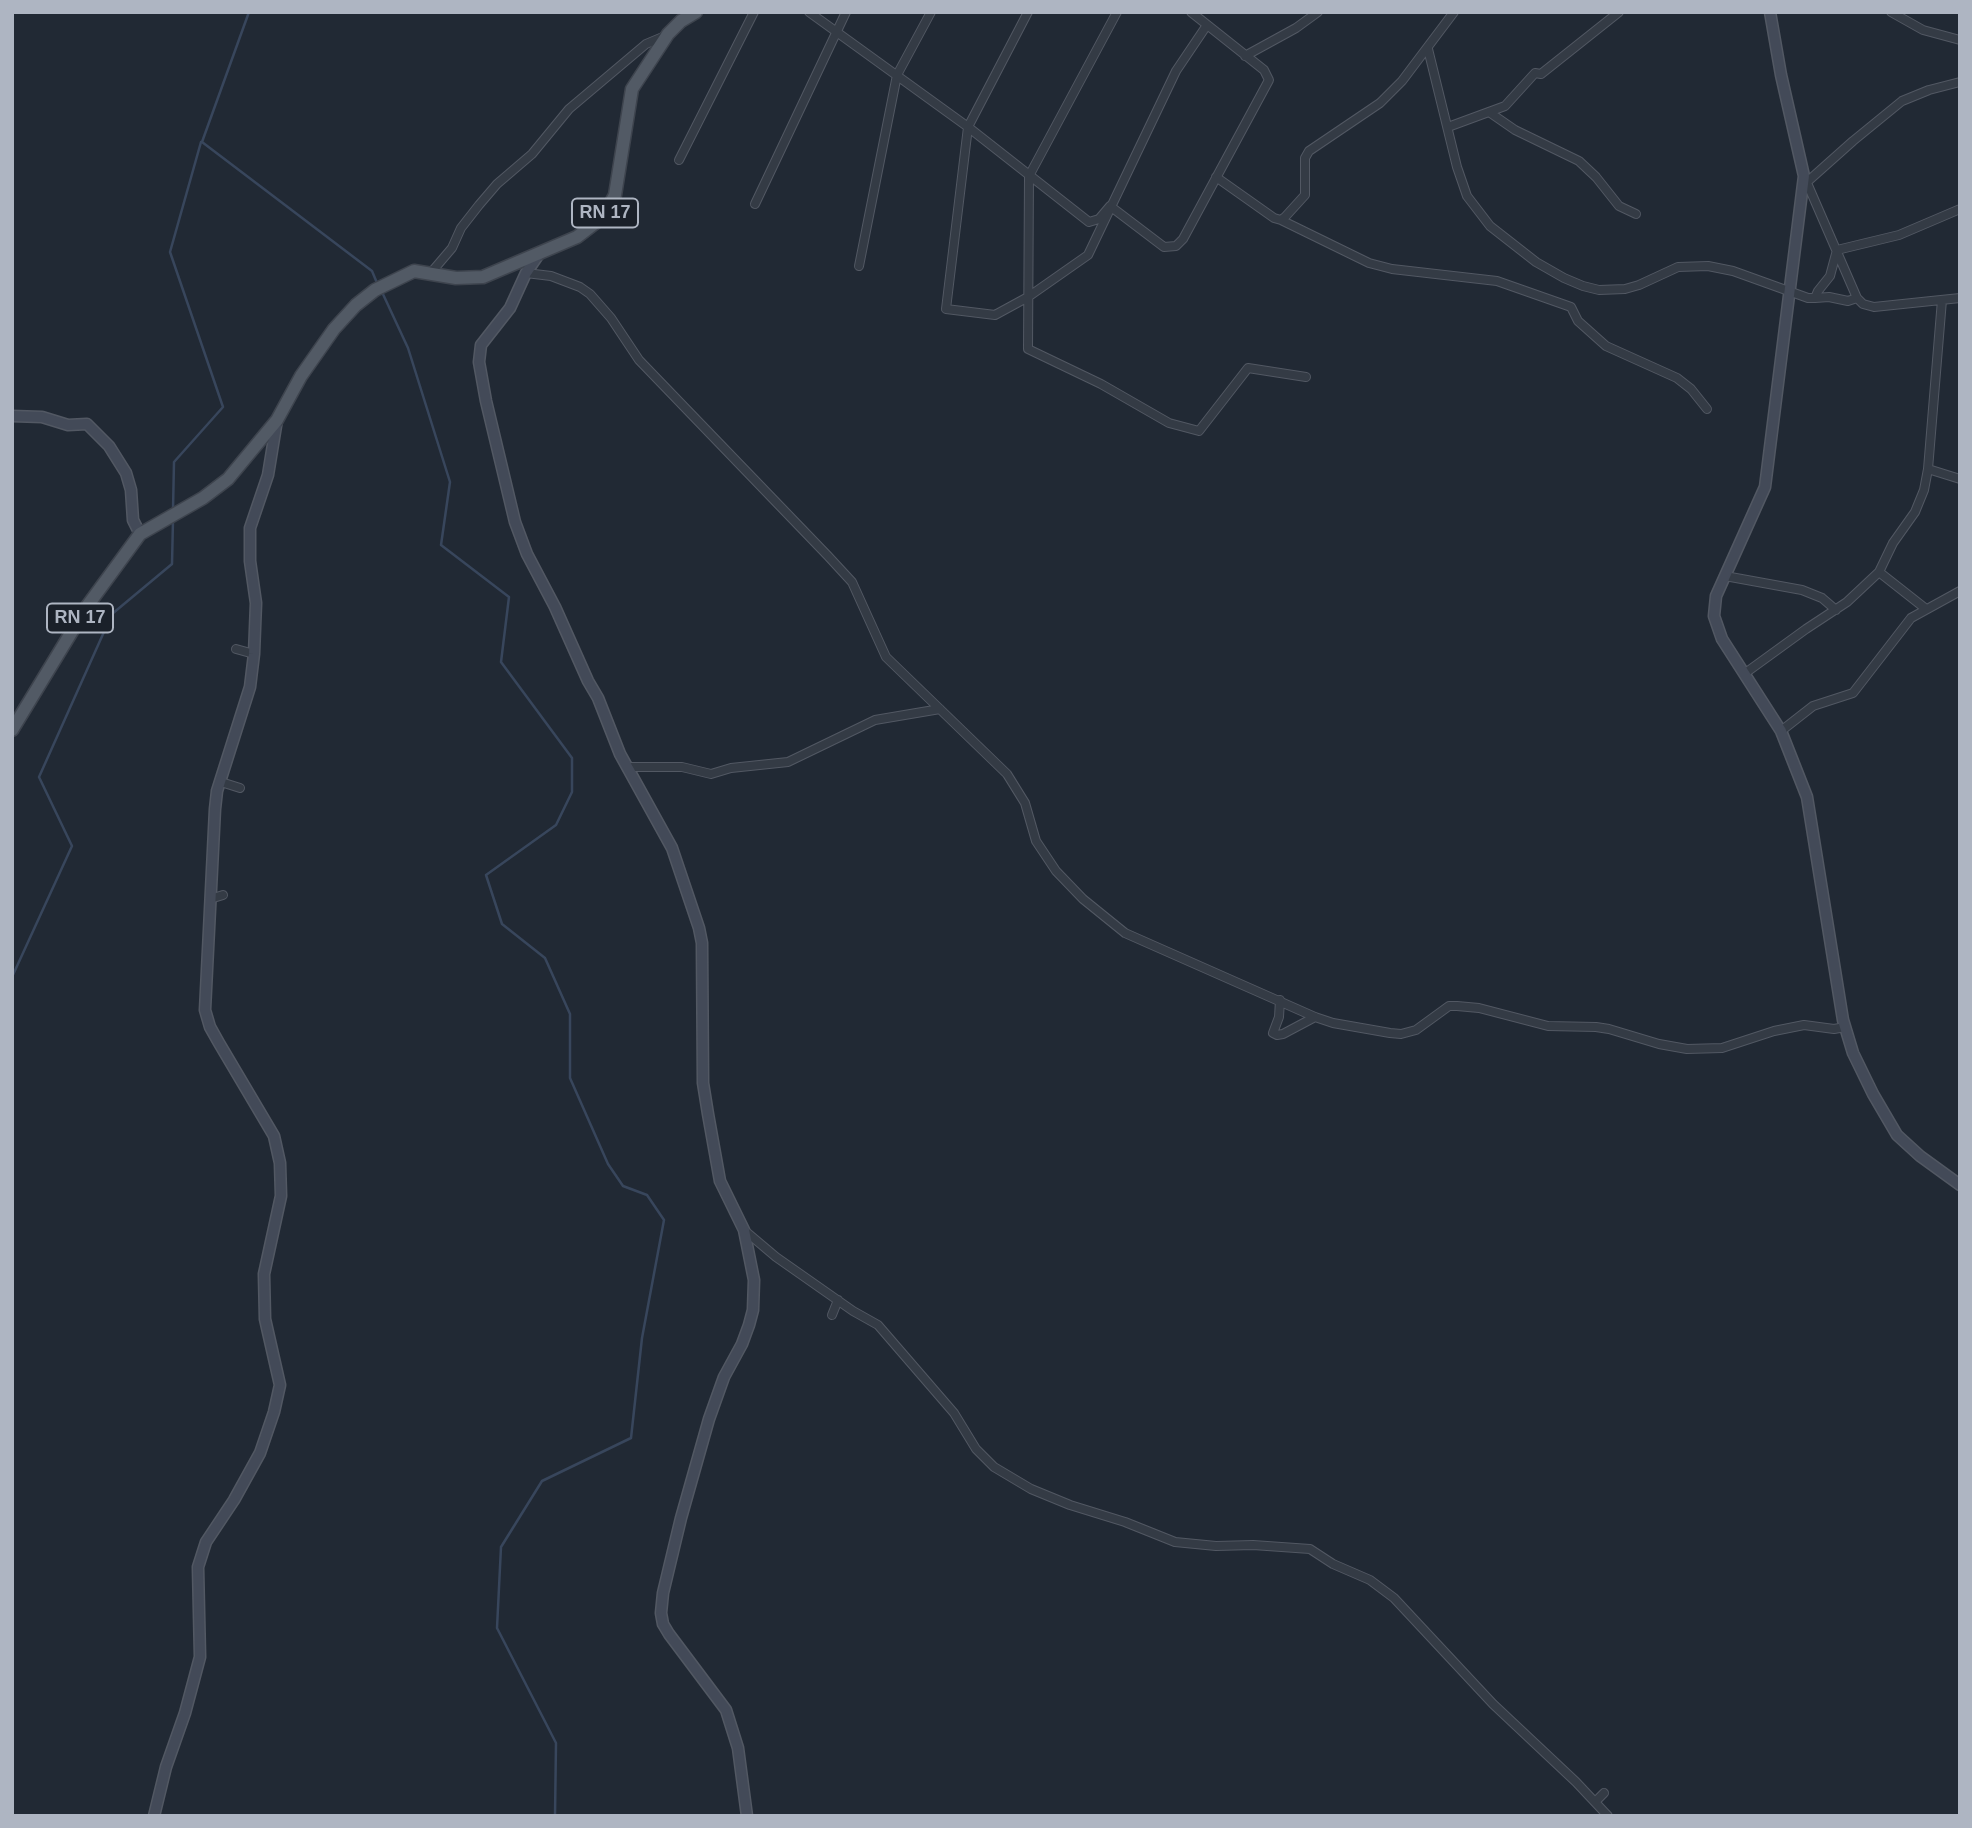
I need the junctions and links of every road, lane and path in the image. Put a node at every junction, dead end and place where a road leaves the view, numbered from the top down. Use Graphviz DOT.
graph roads {
  1 [pos="696,12"];
  2 [pos="754,12"];
  3 [pos="809,12"];
  4 [pos="846,12"];
  5 [pos="931,12"];
  6 [pos="1028,12"];
  7 [pos="1117,12"];
  8 [pos="1191,12"];
  9 [pos="1318,12"];
  10 [pos="1454,12"];
  11 [pos="1619,12"];
  12 [pos="1770,12"];
  13 [pos="1897,13"];
  14 [pos="1207,25"];
  15 [pos="838,32"];
  16 [pos="668,34"];
  17 [pos="1960,40"];
  18 [pos="1428,48"];
  19 [pos="1245,55"];
  20 [pos="897,75"];
  21 [pos="1960,82"];
  22 [pos="1489,112"];
  23 [pos="968,127"];
  24 [pos="1448,127"];
  25 [pos="678,160"];
  26 [pos="1029,176"];
  27 [pos="1216,177"];
  28 [pos="1805,179"];
  29 [pos="755,204"];
  30 [pos="1110,206"];
  31 [pos="1960,209"];
  32 [pos="1636,214"];
  33 [pos="1280,220"];
  34 [pos="1837,250"];
  35 [pos="539,254"];
  36 [pos="859,266"];
  37 [pos="526,273"];
  38 [pos="429,275"];
  39 [pos="1788,289"];
  40 [pos="1028,297"];
  41 [pos="1815,298"];
  42 [pos="1857,298"];
  43 [pos="1960,298"];
  44 [pos="1941,300"];
  45 [pos="1307,377"];
  46 [pos="1707,409"];
  47 [pos="12,415"];
  48 [pos="277,420"];
  49 [pos="1928,469"];
  50 [pos="1960,479"];
  51 [pos="140,534"];
  52 [pos="1879,572"];
  53 [pos="1725,576"];
  54 [pos="1960,591"];
  55 [pos="1926,609"];
  56 [pos="1836,610"];
  57 [pos="236,649"];
  58 [pos="254,654"];
  59 [pos="1744,674"];
  60 [pos="940,709"];
  61 [pos="12,730"];
  62 [pos="1781,731"];
  63 [pos="628,767"];
  64 [pos="221,782"];
  65 [pos="240,788"];
  66 [pos="223,895"];
  67 [pos="210,899"];
  68 [pos="1280,1000"];
  69 [pos="1315,1017"];
  70 [pos="1845,1027"];
  71 [pos="1960,1185"];
  72 [pos="744,1230"];
  73 [pos="838,1300"];
  74 [pos="832,1315"];
  75 [pos="1604,1793"];
  76 [pos="1595,1802"];
  77 [pos="154,1816"];
  78 [pos="747,1816"];
  79 [pos="1608,1816"];
  1 -- 16 [label="main road, RN 17"];
  2 -- 25 [label="street"];
  3 -- 15 [label="street"];
  4 -- 15 [label="street"];
  5 -- 20 [label="street"];
  6 -- 23 [label="street"];
  7 -- 26 [label="street"];
  8 -- 14 [label="street"];
  9 -- 19 [label="street"];
  10 -- 18 [label="street"];
  11 -- 22 [label="street"];
  12 -- 28 [label="main road"];
  13 -- 17 [label="street"];
  14 -- 19 [label="street"];
  14 -- 30 [label="street"];
  15 -- 20 [label="street"];
  15 -- 29 [label="street"];
  16 -- 35 [label="main road, RN 17"];
  16 -- 38 [label="street"];
  18 -- 24 [label="street"];
  18 -- 33 [label="street"];
  19 -- 27 [label="street"];
  20 -- 23 [label="street"];
  20 -- 36 [label="street"];
  21 -- 28 [label="street"];
  22 -- 24 [label="street"];
  22 -- 32 [label="street"];
  23 -- 26 [label="street"];
  23 -- 40 [label="street"];
  24 -- 39 [label="street"];
  26 -- 30 [label="street"];
  26 -- 40 [label="street"];
  27 -- 30 [label="street"];
  27 -- 33 [label="street"];
  28 -- 34 [label="street"];
  28 -- 39 [label="main road"];
  30 -- 40 [label="street"];
  31 -- 34 [label="street"];
  33 -- 46 [label="street"];
  34 -- 41 [label="street"];
  34 -- 42 [label="street"];
  35 -- 37 [label="main road"];
  35 -- 38 [label="main road, RN 17"];
  37 -- 60 [label="street"];
  37 -- 63 [label="main road"];
  38 -- 48 [label="main road, RN 17"];
  39 -- 41 [label="street"];
  39 -- 53 [label="main road"];
  40 -- 45 [label="street"];
  41 -- 42 [label="street"];
  42 -- 44 [label="street"];
  43 -- 44 [label="street"];
  44 -- 49 [label="street"];
  47 -- 51 [label="main road"];
  48 -- 51 [label="main road, RN 17"];
  48 -- 58 [label="main road"];
  49 -- 50 [label="street"];
  49 -- 52 [label="street"];
  51 -- 61 [label="main road, RN 17"];
  52 -- 55 [label="street"];
  52 -- 56 [label="street"];
  53 -- 56 [label="street"];
  53 -- 59 [label="main road"];
  54 -- 55 [label="street"];
  55 -- 62 [label="street"];
  56 -- 59 [label="street"];
  57 -- 58 [label="street"];
  58 -- 64 [label="main road"];
  59 -- 62 [label="main road"];
  60 -- 63 [label="street"];
  60 -- 68 [label="street"];
  62 -- 70 [label="main road"];
  63 -- 72 [label="main road"];
  64 -- 65 [label="street"];
  64 -- 67 [label="main road"];
  66 -- 67 [label="street"];
  67 -- 77 [label="main road"];
  68 -- 69 [label="street"];
  68 -- 69 [label="street"];
  69 -- 70 [label="street"];
  70 -- 71 [label="main road"];
  72 -- 73 [label="street"];
  72 -- 78 [label="main road"];
  73 -- 74 [label="street"];
  73 -- 76 [label="street"];
  75 -- 76 [label="street"];
  76 -- 79 [label="street"];
}
